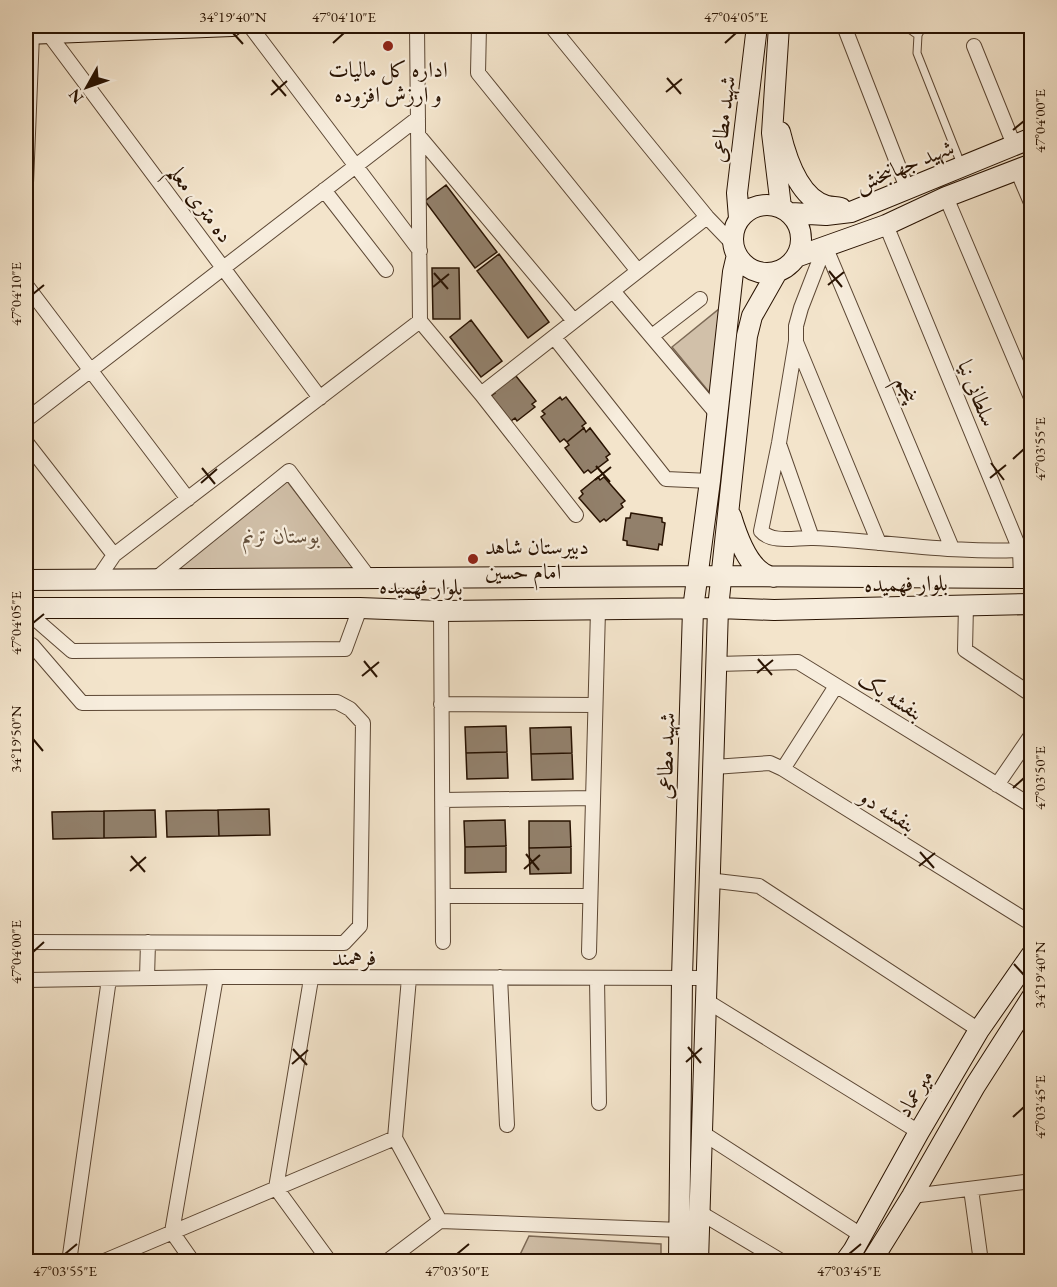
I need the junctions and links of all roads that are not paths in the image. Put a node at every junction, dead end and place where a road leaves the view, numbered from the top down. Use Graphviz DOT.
graph roads {
  1 [pos="232,26"];
  2 [pos="250,26"];
  3 [pos="417,26"];
  4 [pos="479,26"];
  5 [pos="551,26"];
  6 [pos="757,26"];
  7 [pos="779,26"];
  8 [pos="844,26"];
  9 [pos="905,26"];
  10 [pos="923,26"];
  11 [pos="162,27"];
  12 [pos="34,32"];
  13 [pos="918,35"];
  14 [pos="974,46"];
  15 [pos="774,100"];
  16 [pos="418,118"];
  17 [pos="418,135"];
  18 [pos="1023,142"];
  19 [pos="356,166"];
  20 [pos="962,166"];
  21 [pos="1024,167"];
  22 [pos="26,183"];
  23 [pos="907,189"];
  24 [pos="324,190"];
  25 [pos="946,197"];
  26 [pos="1032,205"];
  27 [pos="864,207"];
  28 [pos="786,210"];
  29 [pos="707,217"];
  30 [pos="739,218"];
  31 [pos="886,225"];
  32 [pos="825,246"];
  33 [pos="735,250"];
  34 [pos="420,251"];
  35 [pos="796,257"];
  36 [pos="223,268"];
  37 [pos="386,270"];
  38 [pos="638,271"];
  39 [pos="777,272"];
  40 [pos="26,285"];
  41 [pos="613,291"];
  42 [pos="700,299"];
  43 [pos="420,321"];
  44 [pos="574,321"];
  45 [pos="652,336"];
  46 [pos="554,337"];
  47 [pos="796,341"];
  48 [pos="90,370"];
  49 [pos="481,394"];
  50 [pos="320,398"];
  51 [pos="1032,400"];
  52 [pos="717,414"];
  53 [pos="26,420"];
  54 [pos="26,442"];
  55 [pos="779,443"];
  56 [pos="710,481"];
  57 [pos="188,498"];
  58 [pos="729,511"];
  59 [pos="576,516"];
  60 [pos="812,538"];
  61 [pos="879,543"];
  62 [pos="952,548"];
  63 [pos="1026,550"];
  64 [pos="114,555"];
  65 [pos="721,576"];
  66 [pos="696,577"];
  67 [pos="783,577"];
  68 [pos="1026,578"];
  69 [pos="370,579"];
  70 [pos="26,580"];
  71 [pos="97,580"];
  72 [pos="154,580"];
  73 [pos="1032,604"];
  74 [pos="966,605"];
  75 [pos="360,608"];
  76 [pos="718,608"];
  77 [pos="26,609"];
  78 [pos="693,609"];
  79 [pos="598,610"];
  80 [pos="441,611"];
  81 [pos="26,645"];
  82 [pos="717,664"];
  83 [pos="836,686"];
  84 [pos="1032,695"];
  85 [pos="441,704"];
  86 [pos="595,705"];
  87 [pos="1032,734"];
  88 [pos="714,766"];
  89 [pos="783,769"];
  90 [pos="998,785"];
  91 [pos="592,798"];
  92 [pos="442,800"];
  93 [pos="1032,806"];
  94 [pos="708,880"];
  95 [pos="443,896"];
  96 [pos="589,896"];
  97 [pos="1032,924"];
  98 [pos="26,942"];
  99 [pos="148,942"];
  100 [pos="443,942"];
  101 [pos="589,952"];
  102 [pos="1032,954"];
  103 [pos="216,977"];
  104 [pos="500,977"];
  105 [pos="682,977"];
  106 [pos="147,978"];
  107 [pos="409,978"];
  108 [pos="706,978"];
  109 [pos="109,979"];
  110 [pos="311,979"];
  111 [pos="597,979"];
  112 [pos="26,980"];
  113 [pos="1031,999"];
  114 [pos="705,1000"];
  115 [pos="979,1030"];
  116 [pos="599,1104"];
  117 [pos="507,1125"];
  118 [pos="701,1132"];
  119 [pos="919,1132"];
  120 [pos="395,1138"];
  121 [pos="1032,1180"];
  122 [pos="276,1188"];
  123 [pos="971,1189"];
  124 [pos="912,1196"];
  125 [pos="699,1212"];
  126 [pos="440,1221"];
  127 [pos="681,1230"];
  128 [pos="172,1232"];
  129 [pos="861,1235"];
  130 [pos="69,1262"];
  131 [pos="102,1262"];
  132 [pos="193,1262"];
  133 [pos="330,1262"];
  134 [pos="386,1262"];
  135 [pos="679,1262"];
  136 [pos="698,1262"];
  137 [pos="783,1262"];
  138 [pos="845,1262"];
  139 [pos="871,1262"];
  140 [pos="981,1262"];
  1 -- 11 [label="street"];
  2 -- 19 [label="street"];
  3 -- 16 [label="street"];
  4 -- 38 [label="street"];
  5 -- 29 [label="street"];
  6 -- 30 [label="street, شهید مطاعی"];
  7 -- 15 [label="street"];
  8 -- 23 [label="street"];
  9 -- 13 [label="lane"];
  10 -- 13 [label="lane"];
  11 -- 12 [label="street"];
  12 -- 22 [label="street"];
  12 -- 36 [label="street, ده متری معلم"];
  13 -- 20 [label="lane"];
  14 -- 18 [label="street"];
  15 -- 27 [label="street"];
  15 -- 28 [label="street"];
  16 -- 17 [label="street"];
  16 -- 19 [label="street"];
  17 -- 34 [label="street"];
  17 -- 44 [label="street"];
  18 -- 20 [label="street, شهید جهانبخش"];
  19 -- 24 [label="street"];
  19 -- 34 [label="street"];
  20 -- 23 [label="street, شهید جهانبخش"];
  21 -- 25 [label="street, شهید جهانبخش"];
  21 -- 26 [label="street"];
  23 -- 27 [label="street, شهید جهانبخش"];
  24 -- 36 [label="street"];
  24 -- 37 [label="street"];
  25 -- 31 [label="street, شهید جهانبخش"];
  25 -- 51 [label="street"];
  27 -- 28 [label="street, شهید جهانبخش"];
  28 -- 30 [label="street"];
  28 -- 35 [label="street"];
  29 -- 33 [label="street"];
  29 -- 38 [label="street"];
  30 -- 33 [label="street"];
  31 -- 32 [label="street, شهید جهانبخش"];
  31 -- 63 [label="street, سلطانی نیا"];
  32 -- 35 [label="street, شهید جهانبخش"];
  32 -- 47 [label="street"];
  32 -- 62 [label="street, پنجم"];
  33 -- 39 [label="street"];
  33 -- 52 [label="street, شهید مطاعی"];
  34 -- 43 [label="street"];
  35 -- 39 [label="street"];
  36 -- 48 [label="street"];
  36 -- 50 [label="street, ده متری معلم"];
  38 -- 41 [label="street"];
  39 -- 58 [label="street"];
  40 -- 48 [label="street"];
  41 -- 44 [label="street"];
  41 -- 45 [label="street"];
  42 -- 45 [label="street"];
  43 -- 49 [label="street"];
  43 -- 50 [label="street"];
  44 -- 46 [label="street"];
  45 -- 52 [label="street"];
  46 -- 49 [label="street"];
  46 -- 56 [label="street"];
  47 -- 55 [label="street"];
  47 -- 61 [label="street"];
  48 -- 53 [label="street"];
  48 -- 57 [label="street"];
  49 -- 59 [label="street"];
  50 -- 57 [label="street"];
  52 -- 56 [label="street, شهید مطاعی"];
  54 -- 64 [label="street"];
  55 -- 60 [label="street"];
  55 -- 60 [label="street"];
  56 -- 66 [label="street, شهید مطاعی"];
  57 -- 64 [label="street"];
  58 -- 65 [label="street"];
  58 -- 67 [label="street"];
  60 -- 61 [label="street"];
  61 -- 62 [label="street"];
  62 -- 63 [label="street"];
  63 -- 68 [label="street, سلطانی نیا"];
  64 -- 71 [label="street"];
  65 -- 66 [label="street, بلوار فهمیده"];
  65 -- 67 [label="street, بلوار فهمیده"];
  65 -- 76 [label="street"];
  66 -- 69 [label="street, بلوار فهمیده"];
  66 -- 78 [label="street, شهید مطاعی"];
  67 -- 68 [label="street, بلوار فهمیده"];
  69 -- 72 [label="street, بلوار فهمیده"];
  69 -- 72 [label="street"];
  70 -- 71 [label="street, بلوار فهمیده"];
  71 -- 72 [label="street, بلوار فهمیده"];
  73 -- 74 [label="street, بلوار فهمیده"];
  74 -- 76 [label="street, بلوار فهمیده"];
  74 -- 84 [label="street"];
  75 -- 77 [label="street, بلوار فهمیده"];
  75 -- 77 [label="street"];
  75 -- 80 [label="street, بلوار فهمیده"];
  76 -- 78 [label="street, بلوار فهمیده"];
  76 -- 82 [label="street"];
  78 -- 79 [label="street, بلوار فهمیده"];
  78 -- 105 [label="street, شهید مطاعی"];
  79 -- 80 [label="street, بلوار فهمیده"];
  79 -- 86 [label="street"];
  80 -- 85 [label="street"];
  81 -- 99 [label="street"];
  82 -- 83 [label="street, بنفشه یک"];
  82 -- 88 [label="street"];
  83 -- 89 [label="street"];
  83 -- 90 [label="street, بنفشه یک"];
  85 -- 86 [label="street"];
  85 -- 92 [label="street"];
  86 -- 91 [label="street"];
  87 -- 90 [label="street"];
  88 -- 89 [label="street, بنفشه دو"];
  88 -- 94 [label="street"];
  89 -- 97 [label="street, بنفشه دو"];
  90 -- 93 [label="street, بنفشه یک"];
  91 -- 92 [label="street"];
  91 -- 96 [label="street"];
  92 -- 95 [label="street"];
  94 -- 108 [label="street"];
  94 -- 115 [label="street"];
  95 -- 96 [label="street"];
  95 -- 100 [label="street"];
  96 -- 101 [label="street"];
  98 -- 99 [label="street"];
  99 -- 106 [label="street"];
  102 -- 115 [label="street, میرعماد"];
  103 -- 106 [label="street, فرهمند"];
  103 -- 110 [label="street, فرهمند"];
  103 -- 128 [label="street"];
  104 -- 107 [label="street, فرهمند"];
  104 -- 111 [label="street, فرهمند"];
  104 -- 117 [label="street"];
  105 -- 108 [label="street, فرهمند"];
  105 -- 111 [label="street, فرهمند"];
  105 -- 127 [label="street, شهید مطاعی"];
  106 -- 109 [label="street, فرهمند"];
  107 -- 110 [label="street, فرهمند"];
  107 -- 120 [label="street"];
  108 -- 114 [label="street"];
  109 -- 112 [label="street, فرهمند"];
  109 -- 130 [label="street"];
  110 -- 122 [label="street"];
  111 -- 116 [label="street"];
  113 -- 124 [label="street"];
  114 -- 118 [label="street"];
  114 -- 119 [label="street"];
  115 -- 119 [label="street, میرعماد"];
  118 -- 125 [label="street"];
  118 -- 129 [label="street"];
  119 -- 129 [label="street, میرعماد"];
  120 -- 122 [label="street"];
  120 -- 126 [label="street"];
  121 -- 123 [label="street"];
  122 -- 128 [label="street"];
  122 -- 133 [label="street"];
  123 -- 124 [label="street"];
  123 -- 140 [label="street"];
  124 -- 139 [label="street"];
  125 -- 136 [label="street"];
  125 -- 137 [label="street"];
  126 -- 127 [label="street"];
  126 -- 134 [label="street"];
  127 -- 135 [label="street, شهید مطاعی"];
  128 -- 131 [label="street"];
  128 -- 132 [label="street"];
  129 -- 138 [label="street, میرعماد"];
}
